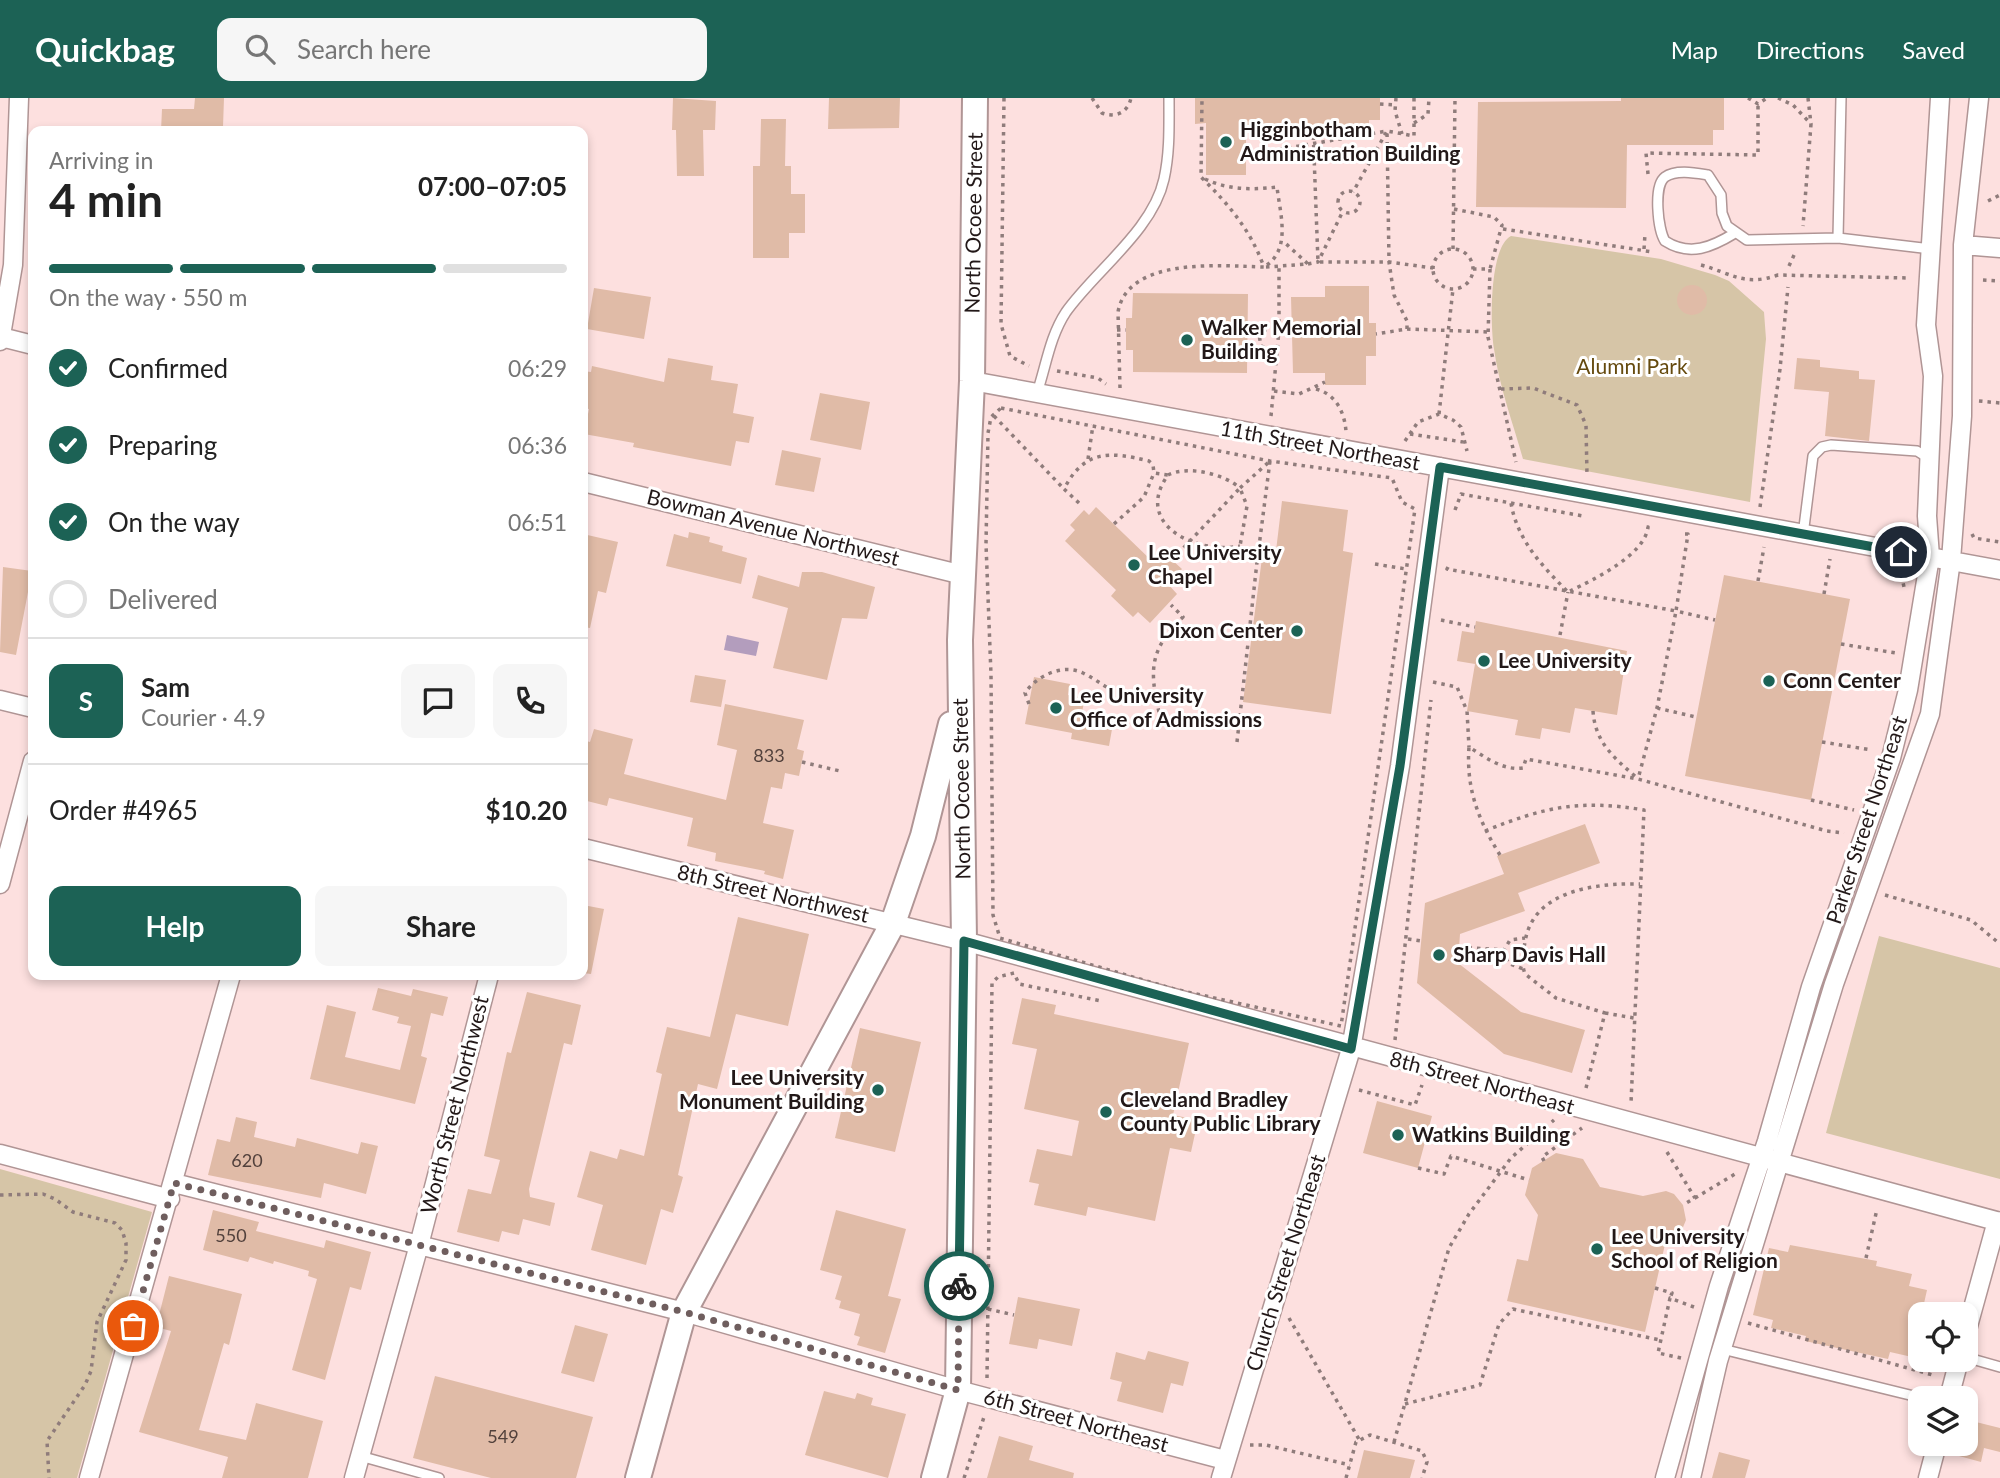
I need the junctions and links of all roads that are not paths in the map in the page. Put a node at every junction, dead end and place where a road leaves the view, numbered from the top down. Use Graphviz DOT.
graph roads {
  1 [pos="19,98"];
  2 [pos="975,98"];
  3 [pos="1169,98"];
  4 [pos="1841,98"];
  5 [pos="1940,98"];
  6 [pos="1979,98"];
  7 [pos="1734,233"];
  8 [pos="1838,238"];
  9 [pos="1963,244"];
  10 [pos="2000,248"];
  11 [pos="1923,249"];
  12 [pos="7,264"];
  13 [pos="0,339"];
  14 [pos="28,344"];
  15 [pos="972,381"];
  16 [pos="1037,394"];
  17 [pos="1930,459"];
  18 [pos="1440,467"];
  19 [pos="588,483"];
  20 [pos="1803,535"];
  21 [pos="1930,557"];
  22 [pos="1951,560"];
  23 [pos="2000,570"];
  24 [pos="963,575"];
  25 [pos="960,640"];
  26 [pos="0,700"];
  27 [pos="28,707"];
  28 [pos="28,780"];
  29 [pos="588,849"];
  30 [pos="0,884"];
  31 [pos="893,923"];
  32 [pos="964,941"];
  33 [pos="230,980"];
  34 [pos="488,980"];
  35 [pos="1351,1049"];
  36 [pos="0,1154"];
  37 [pos="1761,1157"];
  38 [pos="1781,1162"];
  39 [pos="172,1191"];
  40 [pos="1998,1222"];
  41 [pos="419,1245"];
  42 [pos="1975,1302"];
  43 [pos="684,1312"];
  44 [pos="1721,1349"];
  45 [pos="1978,1361"];
  46 [pos="2000,1367"];
  47 [pos="958,1390"];
  48 [pos="1908,1395"];
  49 [pos="360,1456"];
  50 [pos="1934,1456"];
  51 [pos="1225,1460"];
  52 [pos="89,1478"];
  53 [pos="354,1478"];
  54 [pos="439,1478"];
  55 [pos="638,1478"];
  56 [pos="934,1478"];
  57 [pos="1221,1478"];
  58 [pos="1665,1478"];
  59 [pos="1691,1478"];
  60 [pos="1928,1478"];
  1 -- 12 [label="street"];
  2 -- 15 [label="main road, North Ocoee Street"];
  3 -- 16 [label="lane"];
  4 -- 8 [label="lane"];
  5 -- 11 [label="street, Parker Street Northeast"];
  6 -- 9 [label="street, Parker Street Northeast"];
  7 -- 7 [label="lane"];
  7 -- 8 [label="lane"];
  8 -- 11 [label="lane"];
  9 -- 10 [label="street"];
  9 -- 22 [label="street, Parker Street Northeast"];
  11 -- 17 [label="street, Parker Street Northeast"];
  12 -- 13 [label="street"];
  13 -- 14 [label="street"];
  15 -- 16 [label="street, 11th Street Northeast"];
  15 -- 24 [label="main road, North Ocoee Street"];
  16 -- 18 [label="street, 11th Street Northeast"];
  17 -- 20 [label="lane"];
  17 -- 21 [label="street, Parker Street Northeast"];
  18 -- 20 [label="street, 11th Street Northeast"];
  18 -- 35 [label="street, Church Street Northeast"];
  19 -- 24 [label="street, Bowman Avenue Northwest"];
  20 -- 21 [label="street, 11th Street Northeast"];
  21 -- 22 [label="street, 11th Street Northeast"];
  21 -- 37 [label="street, Parker Street Northeast"];
  22 -- 23 [label="street, 11th Street Northeast"];
  22 -- 38 [label="street, Parker Street Northeast"];
  24 -- 25 [label="main road, North Ocoee Street"];
  25 -- 31 [label="main road"];
  25 -- 32 [label="main road, North Ocoee Street"];
  26 -- 27 [label="street"];
  28 -- 30 [label="street"];
  29 -- 31 [label="street, 8th Street Northwest"];
  31 -- 32 [label="street, 8th Street Northwest"];
  31 -- 43 [label="main road"];
  32 -- 35 [label="street, 8th Street Northeast"];
  32 -- 47 [label="main road, North Ocoee Street"];
  33 -- 39 [label="street"];
  34 -- 41 [label="street, Worth Street Northwest"];
  35 -- 37 [label="street, 8th Street Northeast"];
  35 -- 51 [label="street, Church Street Northeast"];
  36 -- 39 [label="street, 6th Street Northeast"];
  37 -- 38 [label="street, 8th Street Northeast"];
  37 -- 58 [label="street, Parker Street Northeast"];
  38 -- 40 [label="street, 8th Street Northeast"];
  38 -- 44 [label="street, Parker Street Northeast"];
  39 -- 41 [label="street, 6th Street Northeast"];
  39 -- 52 [label="street"];
  40 -- 42 [label="street"];
  41 -- 43 [label="street, 6th Street Northeast"];
  41 -- 49 [label="street, Worth Street Northwest"];
  43 -- 47 [label="street, 6th Street Northeast"];
  43 -- 55 [label="main road"];
  44 -- 48 [label="lane"];
  44 -- 59 [label="street, Parker Street Northeast"];
  45 -- 46 [label="lane"];
  47 -- 51 [label="street, 6th Street Northeast"];
  47 -- 56 [label="main road, North Ocoee Street"];
  49 -- 53 [label="street, Worth Street Northwest"];
  49 -- 54 [label="lane"];
  50 -- 60 [label="street"];
  51 -- 57 [label="street, Church Street Northeast"];
}
